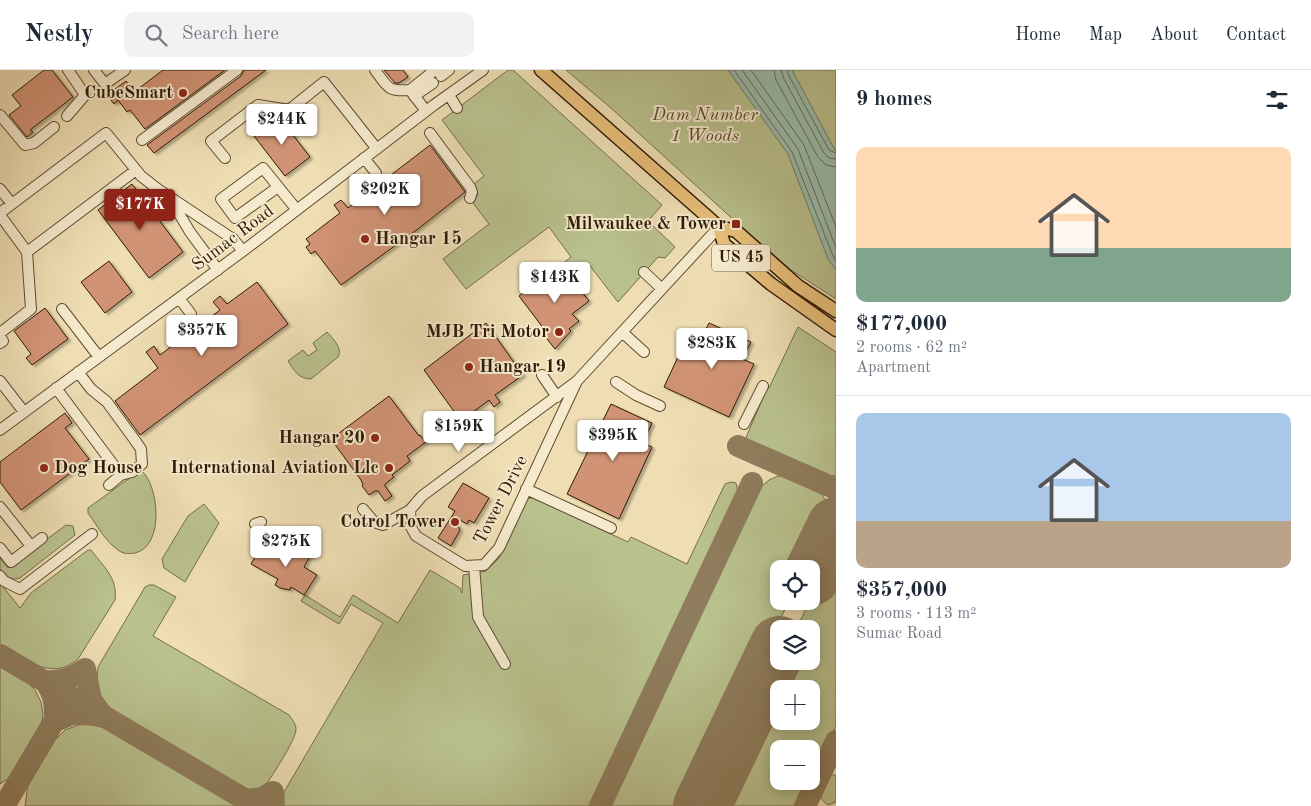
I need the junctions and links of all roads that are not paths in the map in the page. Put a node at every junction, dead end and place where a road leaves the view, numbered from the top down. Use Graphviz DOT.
graph roads {
  1 [pos="68,70"];
  2 [pos="94,70"];
  3 [pos="125,70"];
  4 [pos="236,70"];
  5 [pos="375,70"];
  6 [pos="483,70"];
  7 [pos="541,70"];
  8 [pos="471,73"];
  9 [pos="435,74"];
  10 [pos="412,93"];
  11 [pos="449,95"];
  12 [pos="457,108"];
  13 [pos="426,111"];
  14 [pos="0,116"];
  15 [pos="67,116"];
  16 [pos="54,127"];
  17 [pos="430,133"];
  18 [pos="142,140"];
  19 [pos="377,149"];
  20 [pos="225,158"];
  21 [pos="364,158"];
  22 [pos="136,170"];
  23 [pos="376,172"];
  24 [pos="278,187"];
  25 [pos="0,188"];
  26 [pos="171,198"];
  27 [pos="470,198"];
  28 [pos="12,204"];
  29 [pos="297,210"];
  30 [pos="0,214"];
  31 [pos="719,226"];
  32 [pos="243,251"];
  33 [pos="27,252"];
  34 [pos="218,270"];
  35 [pos="644,272"];
  36 [pos="662,289"];
  37 [pos="179,298"];
  38 [pos="62,309"];
  39 [pos="836,311"];
  40 [pos="191,314"];
  41 [pos="836,330"];
  42 [pos="622,332"];
  43 [pos="0,333"];
  44 [pos="0,337"];
  45 [pos="0,343"];
  46 [pos="644,352"];
  47 [pos="99,357"];
  48 [pos="78,372"];
  49 [pos="542,375"];
  50 [pos="0,381"];
  51 [pos="577,381"];
  52 [pos="616,382"];
  53 [pos="763,386"];
  54 [pos="56,388"];
  55 [pos="556,397"];
  56 [pos="660,406"];
  57 [pos="24,412"];
  58 [pos="744,424"];
  59 [pos="0,430"];
  60 [pos="121,475"];
  61 [pos="109,486"];
  62 [pos="526,489"];
  63 [pos="0,507"];
  64 [pos="363,509"];
  65 [pos="410,510"];
  66 [pos="611,528"];
  67 [pos="92,534"];
  68 [pos="42,538"];
  69 [pos="31,546"];
  70 [pos="0,548"];
  71 [pos="474,566"];
  72 [pos="0,576"];
  73 [pos="505,664"];
  1 -- 15 [label="street"];
  2 -- 3 [label="street"];
  4 -- 18 [label="street"];
  5 -- 10 [label="street"];
  6 -- 8 [label="street, Sumac Road"];
  7 -- 31 [label="main road, US 45"];
  8 -- 11 [label="street, Sumac Road"];
  9 -- 10 [label="street"];
  10 -- 13 [label="street"];
  11 -- 12 [label="street"];
  11 -- 13 [label="street, Sumac Road"];
  13 -- 19 [label="street, Sumac Road"];
  14 -- 16 [label="street"];
  17 -- 27 [label="street"];
  19 -- 20 [label="street"];
  19 -- 21 [label="street, Sumac Road"];
  21 -- 23 [label="street"];
  21 -- 29 [label="street, Sumac Road"];
  22 -- 26 [label="street"];
  22 -- 28 [label="street"];
  22 -- 33 [label="street"];
  24 -- 24 [label="street"];
  24 -- 29 [label="street"];
  25 -- 28 [label="street"];
  26 -- 32 [label="street"];
  26 -- 34 [label="street"];
  28 -- 30 [label="street"];
  29 -- 32 [label="street, Sumac Road"];
  30 -- 33 [label="street"];
  31 -- 36 [label="street, Tower Drive"];
  31 -- 39 [label="main road, US 45"];
  31 -- 41 [label="main road, US 45"];
  32 -- 34 [label="street, Sumac Road"];
  33 -- 43 [label="street"];
  34 -- 37 [label="street, Sumac Road"];
  35 -- 36 [label="street"];
  36 -- 42 [label="street, Tower Drive"];
  37 -- 40 [label="street"];
  37 -- 47 [label="street, Sumac Road"];
  38 -- 47 [label="street"];
  42 -- 46 [label="street"];
  42 -- 51 [label="street, Tower Drive"];
  44 -- 45 [label="street"];
  47 -- 48 [label="street, Sumac Road"];
  48 -- 54 [label="street, Sumac Road"];
  48 -- 60 [label="street"];
  49 -- 55 [label="street"];
  50 -- 57 [label="street"];
  51 -- 55 [label="street, Tower Drive"];
  51 -- 62 [label="street, Tower Drive"];
  52 -- 56 [label="street"];
  53 -- 58 [label="street"];
  54 -- 57 [label="street, Sumac Road"];
  54 -- 60 [label="street"];
  55 -- 65 [label="street, Tower Drive"];
  57 -- 59 [label="street, Sumac Road"];
  60 -- 61 [label="street"];
  62 -- 66 [label="street"];
  62 -- 71 [label="street, Tower Drive"];
  63 -- 69 [label="street"];
  64 -- 65 [label="street"];
  65 -- 71 [label="street, Tower Drive"];
  67 -- 72 [label="street"];
  68 -- 69 [label="street"];
  69 -- 70 [label="street"];
  71 -- 73 [label="street"];
}
